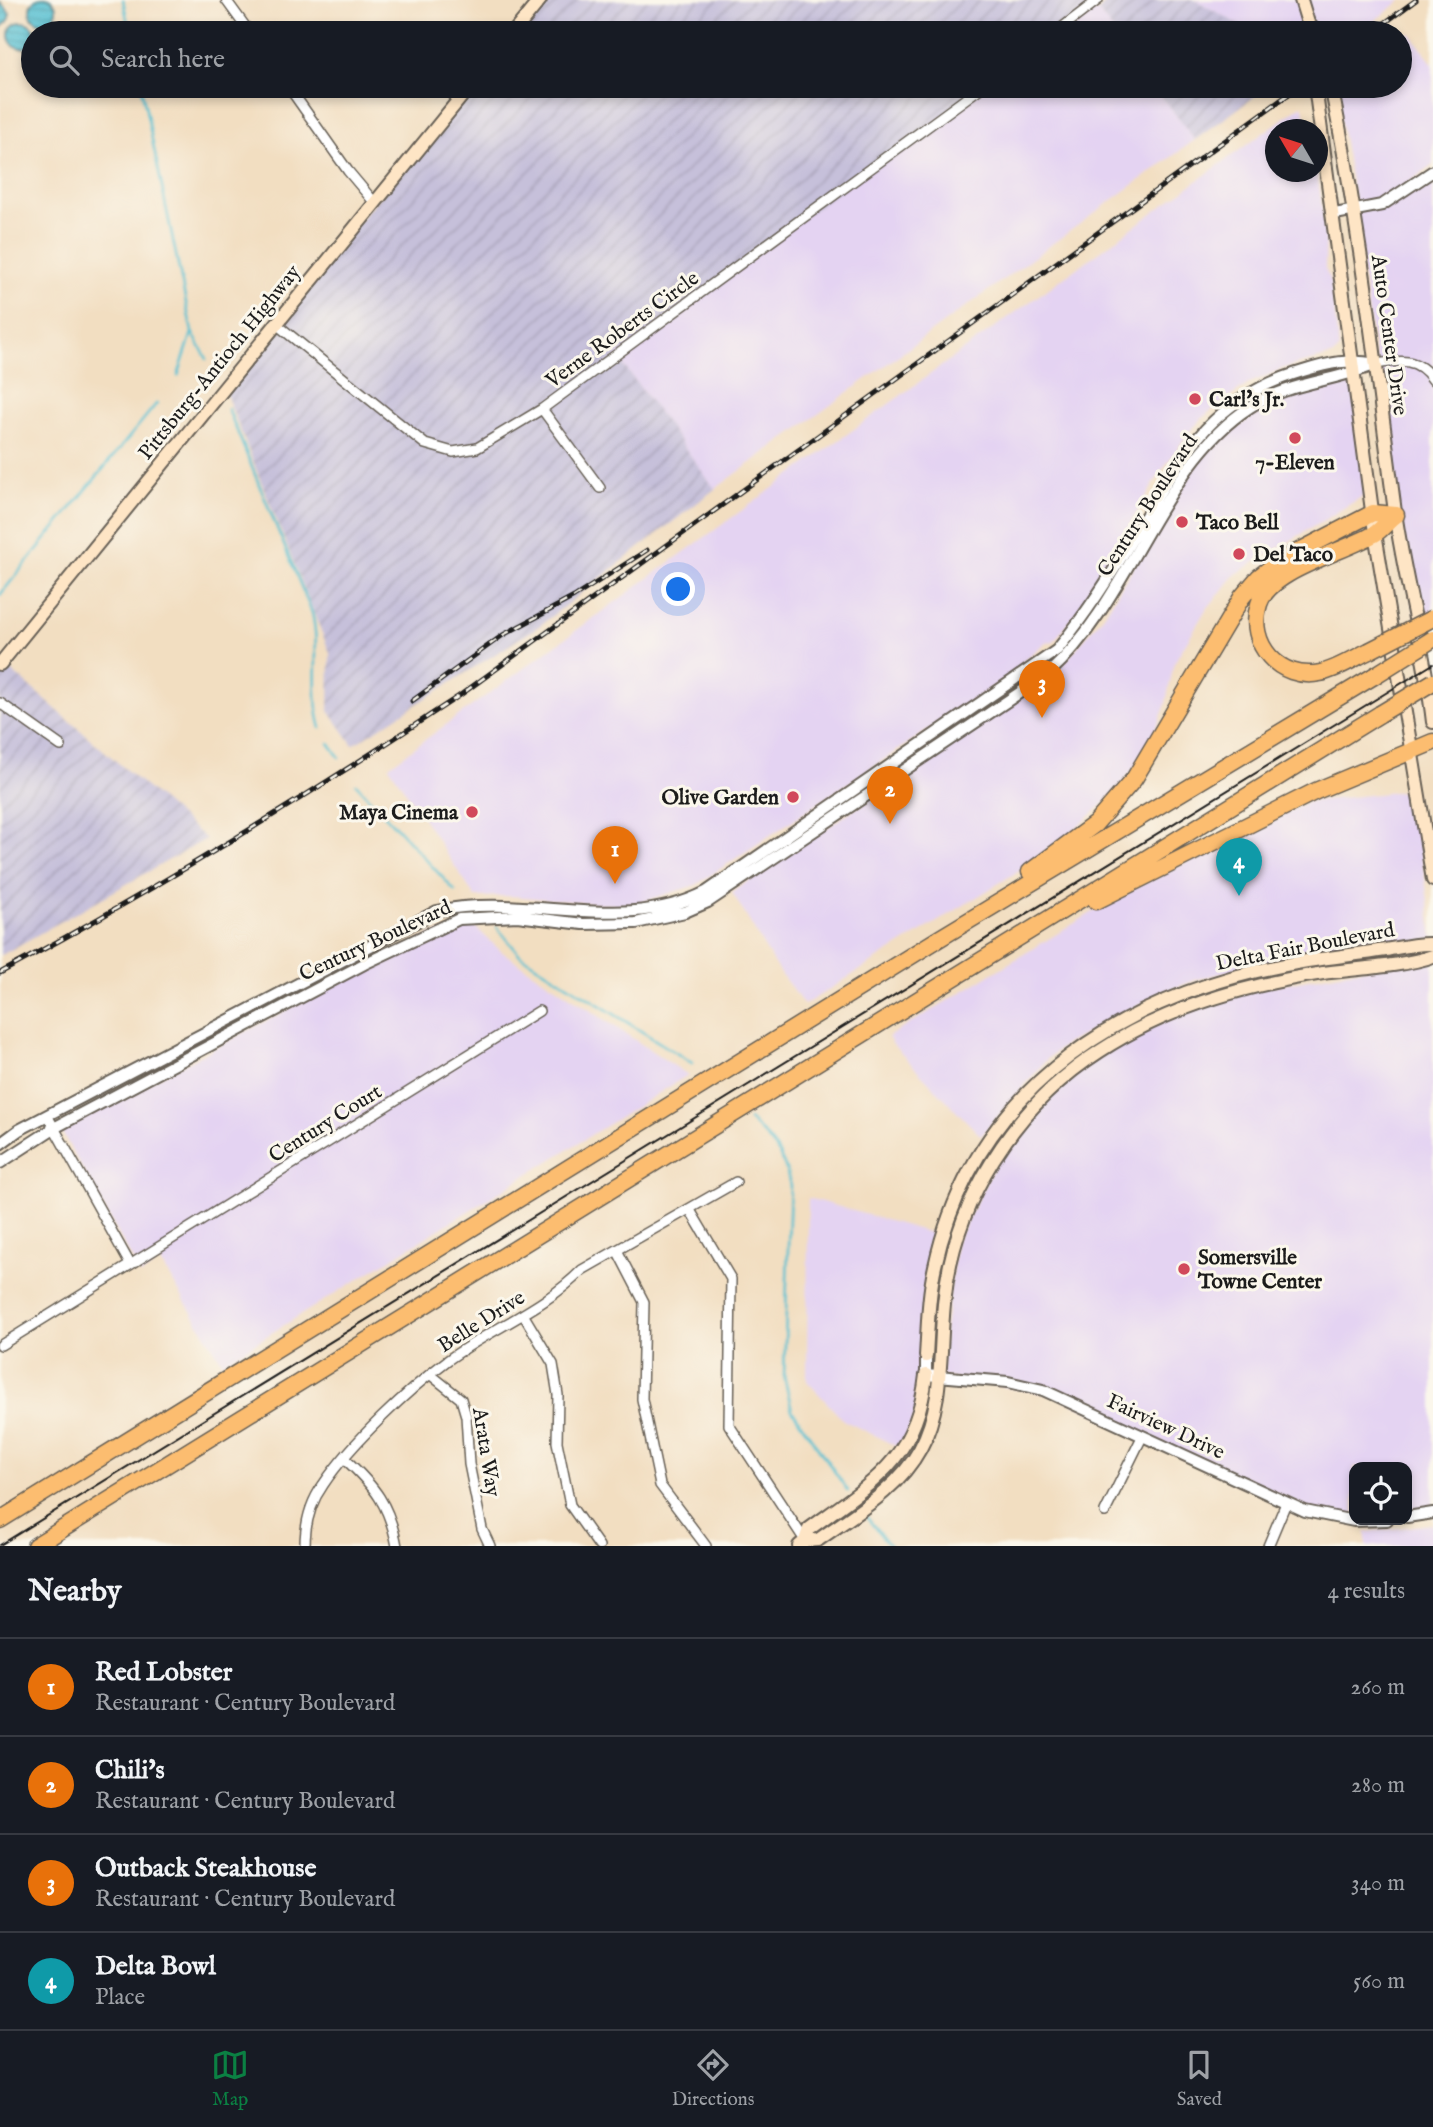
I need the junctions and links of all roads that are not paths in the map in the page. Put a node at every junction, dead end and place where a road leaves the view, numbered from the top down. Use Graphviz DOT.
graph roads {
  1 [pos="226,0"];
  2 [pos="540,0"];
  3 [pos="1098,0"];
  4 [pos="1301,0"];
  5 [pos="241,21"];
  6 [pos="523,21"];
  7 [pos="1071,21"];
  8 [pos="1305,21"];
  9 [pos="296,98"];
  10 [pos="460,98"];
  11 [pos="966,98"];
  12 [pos="1317,98"];
  13 [pos="1333,98"];
  14 [pos="1433,171"];
  15 [pos="374,202"];
  16 [pos="1353,212"];
  17 [pos="1335,214"];
  18 [pos="275,323"];
  19 [pos="1376,364"];
  20 [pos="1355,366"];
  21 [pos="1433,380"];
  22 [pos="542,409"];
  23 [pos="600,488"];
  24 [pos="1373,513"];
  25 [pos="1396,515"];
  26 [pos="1376,533"];
  27 [pos="1433,618"];
  28 [pos="1433,639"];
  29 [pos="0,664"];
  30 [pos="1430,677"];
  31 [pos="0,703"];
  32 [pos="1433,722"];
  33 [pos="1433,741"];
  34 [pos="61,746"];
  35 [pos="1411,750"];
  36 [pos="1433,880"];
  37 [pos="940,938"];
  38 [pos="1433,944"];
  39 [pos="995,953"];
  40 [pos="1433,956"];
  41 [pos="1306,962"];
  42 [pos="1309,976"];
  43 [pos="539,1011"];
  44 [pos="48,1117"];
  45 [pos="54,1128"];
  46 [pos="0,1144"];
  47 [pos="0,1163"];
  48 [pos="736,1182"];
  49 [pos="690,1210"];
  50 [pos="618,1252"];
  51 [pos="130,1264"];
  52 [pos="523,1314"];
  53 [pos="1,1345"];
  54 [pos="926,1356"];
  55 [pos="431,1375"];
  56 [pos="926,1375"];
  57 [pos="939,1376"];
  58 [pos="1142,1437"];
  59 [pos="345,1459"];
  60 [pos="1286,1503"];
  61 [pos="1105,1512"];
  62 [pos="1433,1513"];
  63 [pos="1412,1516"];
  64 [pos="0,1520"];
  65 [pos="1349,1520"];
  66 [pos="804,1544"];
  67 [pos="35,1546"];
  68 [pos="305,1546"];
  69 [pos="397,1546"];
  70 [pos="490,1546"];
  71 [pos="599,1546"];
  72 [pos="706,1546"];
  73 [pos="1268,1546"];
  1 -- 5 [label="street"];
  2 -- 6 [label="main road"];
  3 -- 7 [label="street"];
  4 -- 8 [label="main road"];
  9 -- 15 [label="street"];
  10 -- 15 [label="main road, Pittsburg-Antioch Highway"];
  11 -- 22 [label="street, Verne Roberts Circle"];
  12 -- 17 [label="main road, Auto Center Drive"];
  13 -- 16 [label="main road, Auto Center Drive"];
  14 -- 16 [label="street"];
  15 -- 18 [label="main road, Pittsburg-Antioch Highway"];
  16 -- 17 [label="street"];
  16 -- 19 [label="main road, Auto Center Drive"];
  17 -- 20 [label="main road, Auto Center Drive"];
  18 -- 22 [label="street, Verne Roberts Circle"];
  18 -- 29 [label="main road, Pittsburg-Antioch Highway"];
  19 -- 20 [label="street, Century Boulevard"];
  19 -- 21 [label="street"];
  19 -- 25 [label="main road, Auto Center Drive"];
  20 -- 24 [label="main road, Auto Center Drive"];
  20 -- 44 [label="street, Century Boulevard"];
  20 -- 45 [label="street, Century Boulevard"];
  22 -- 23 [label="street"];
  24 -- 25 [label="highway"];
  24 -- 26 [label="main road, Auto Center Drive"];
  24 -- 37 [label="highway"];
  25 -- 26 [label="highway"];
  25 -- 30 [label="main road, Auto Center Drive"];
  26 -- 27 [label="highway, bridge"];
  26 -- 35 [label="main road, Auto Center Drive"];
  28 -- 37 [label="highway, bridge"];
  30 -- 32 [label="main road, Auto Center Drive"];
  30 -- 39 [label="highway, bridge"];
  31 -- 34 [label="street"];
  33 -- 35 [label="highway"];
  35 -- 36 [label="main road, Auto Center Drive"];
  35 -- 39 [label="highway"];
  37 -- 64 [label="highway"];
  38 -- 41 [label="main road, Delta Fair Boulevard"];
  39 -- 67 [label="highway"];
  40 -- 42 [label="main road, Delta Fair Boulevard"];
  41 -- 42 [label="main road"];
  41 -- 54 [label="main road, Delta Fair Boulevard"];
  42 -- 57 [label="main road, Delta Fair Boulevard"];
  43 -- 51 [label="street, Century Court"];
  44 -- 45 [label="street"];
  44 -- 46 [label="street, Century Boulevard"];
  45 -- 47 [label="street, Century Boulevard"];
  45 -- 51 [label="street"];
  48 -- 49 [label="street, Belle Drive"];
  49 -- 50 [label="street, Belle Drive"];
  49 -- 66 [label="street"];
  50 -- 52 [label="street, Belle Drive"];
  50 -- 72 [label="street"];
  51 -- 53 [label="street, Century Court"];
  52 -- 55 [label="street, Belle Drive"];
  52 -- 71 [label="street"];
  54 -- 56 [label="street, Delta Fair Boulevard"];
  55 -- 59 [label="street, Belle Drive"];
  55 -- 70 [label="street, Arata Way"];
  56 -- 57 [label="street, Fairview Drive"];
  56 -- 66 [label="main road, Delta Fair Boulevard"];
  57 -- 58 [label="street, Fairview Drive"];
  57 -- 66 [label="main road, Delta Fair Boulevard"];
  58 -- 60 [label="street, Fairview Drive"];
  58 -- 61 [label="street"];
  59 -- 68 [label="street, Belle Drive"];
  59 -- 69 [label="street"];
  60 -- 65 [label="street, Fairview Drive"];
  60 -- 73 [label="street"];
  62 -- 63 [label="street"];
}
